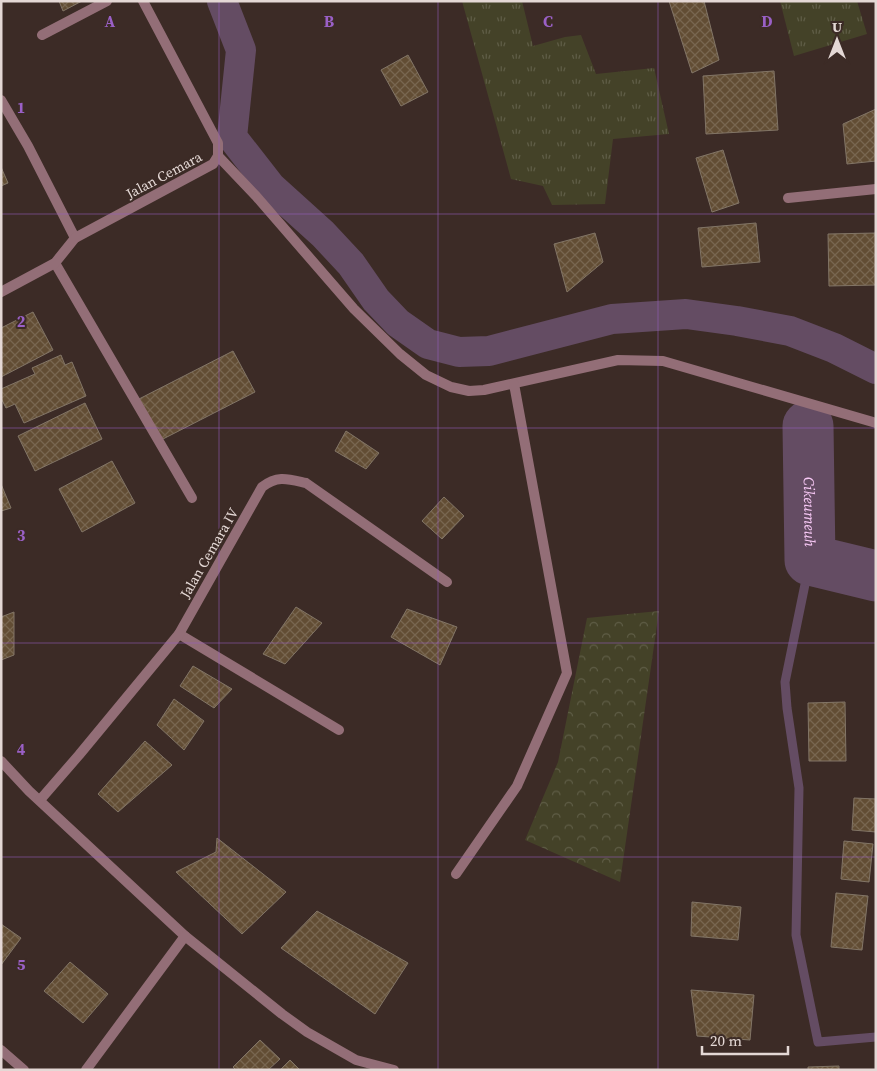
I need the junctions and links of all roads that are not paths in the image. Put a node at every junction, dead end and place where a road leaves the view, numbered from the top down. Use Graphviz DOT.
graph roads {
  1 [pos="107,1"];
  2 [pos="143,1"];
  3 [pos="42,36"];
  4 [pos="1,100"];
  5 [pos="218,156"];
  6 [pos="876,188"];
  7 [pos="788,198"];
  8 [pos="75,238"];
  9 [pos="55,263"];
  10 [pos="1,292"];
  11 [pos="514,384"];
  12 [pos="876,423"];
  13 [pos="192,498"];
  14 [pos="447,582"];
  15 [pos="179,634"];
  16 [pos="338,730"];
  17 [pos="1,761"];
  18 [pos="40,800"];
  19 [pos="456,874"];
  20 [pos="185,936"];
  21 [pos="1,1050"];
  22 [pos="24,1070"];
  23 [pos="86,1070"];
  24 [pos="394,1070"];
  1 -- 3 [label="street"];
  2 -- 5 [label="street, Jalan Cemara"];
  4 -- 8 [label="street"];
  5 -- 8 [label="street, Jalan Cemara"];
  5 -- 11 [label="street"];
  6 -- 7 [label="street"];
  8 -- 9 [label="street, Jalan Cemara"];
  9 -- 10 [label="street, Jalan Cemara"];
  9 -- 13 [label="street"];
  11 -- 12 [label="street"];
  11 -- 19 [label="street"];
  14 -- 15 [label="street, Jalan Cemara IV"];
  15 -- 16 [label="street"];
  15 -- 18 [label="street, Jalan Cemara IV"];
  17 -- 18 [label="street"];
  18 -- 20 [label="street"];
  20 -- 23 [label="street"];
  20 -- 24 [label="street"];
  21 -- 22 [label="street"];
}
